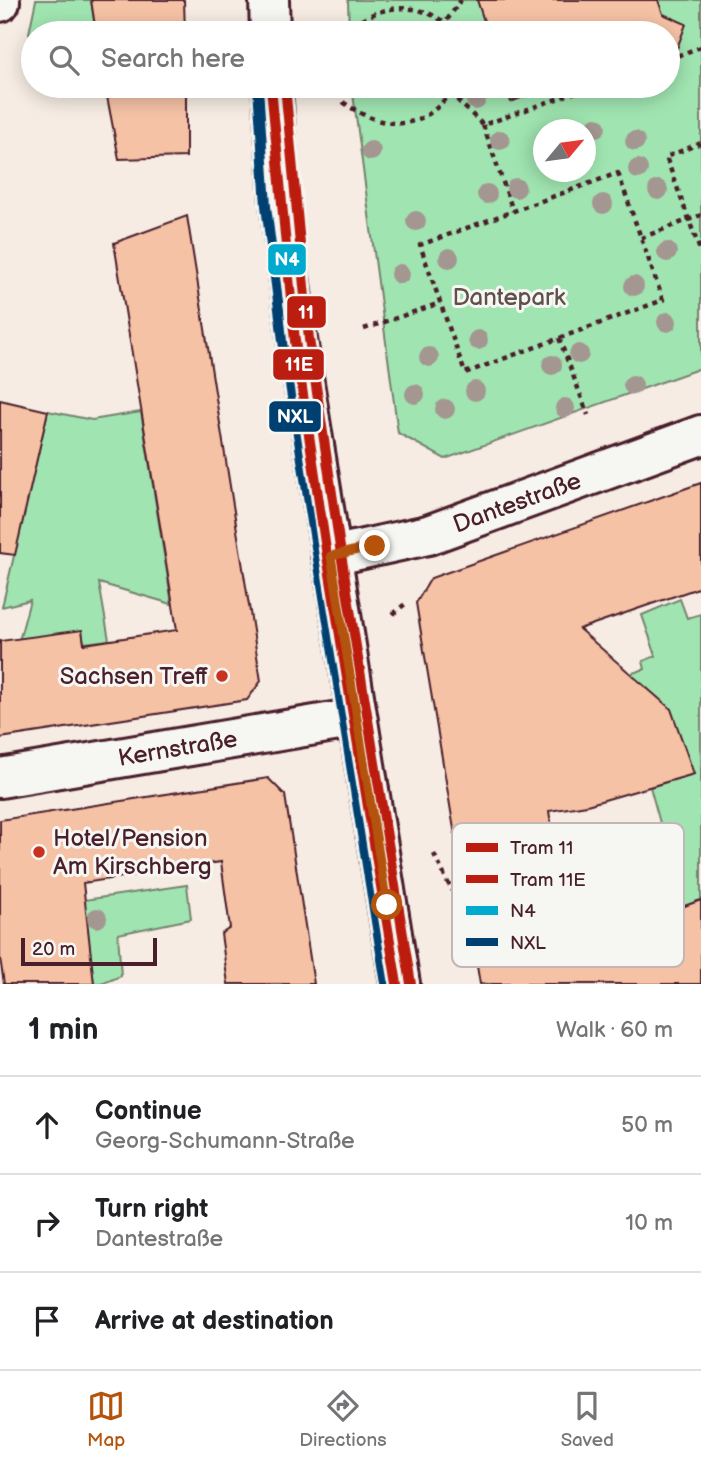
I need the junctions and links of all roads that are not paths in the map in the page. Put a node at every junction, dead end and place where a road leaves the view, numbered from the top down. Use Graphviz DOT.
graph roads {
  1 [pos="269,0"];
  2 [pos="270,21"];
  3 [pos="273,98"];
  4 [pos="701,435"];
  5 [pos="331,556"];
  6 [pos="356,719"];
  7 [pos="0,778"];
  8 [pos="400,984"];
  1 -- 2 [label="main road"];
  3 -- 5 [label="main road"];
  4 -- 5 [label="main road, Dantestraße"];
  5 -- 6 [label="main road"];
  6 -- 7 [label="main road, Kernstraße"];
  6 -- 8 [label="main road"];
}
